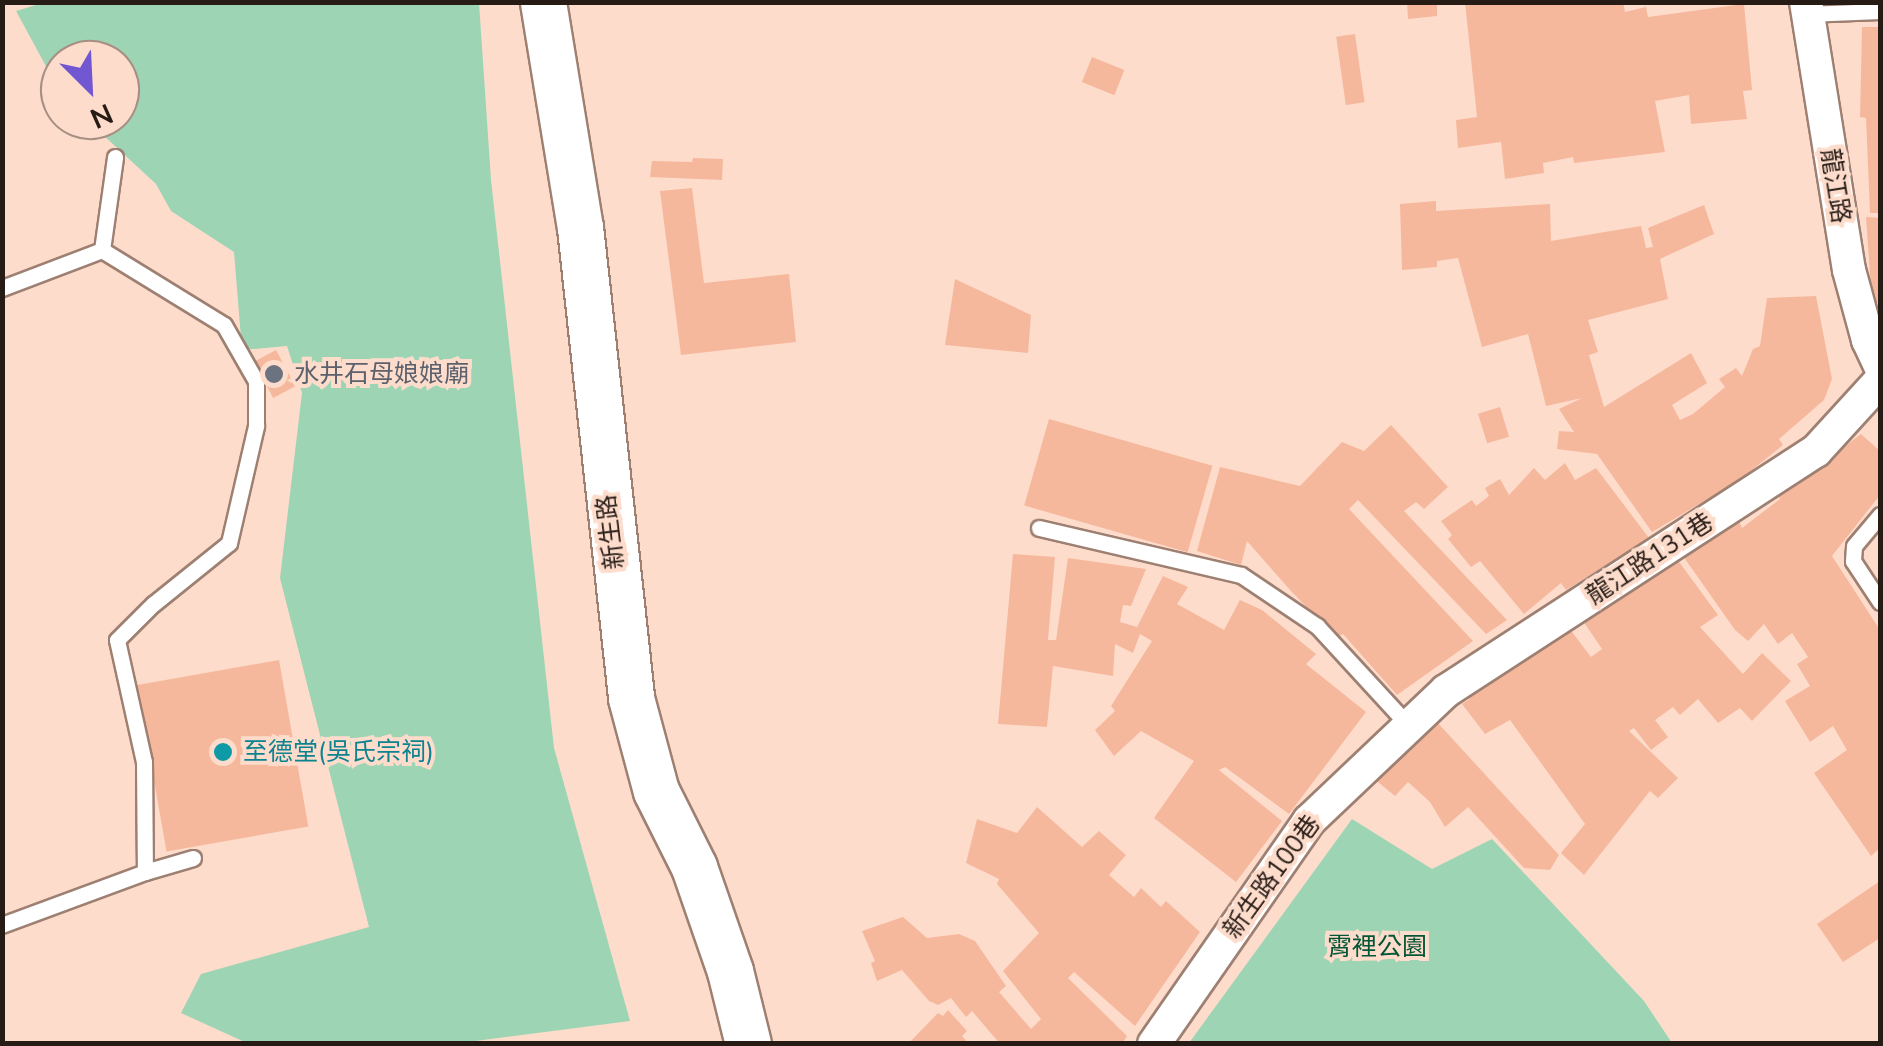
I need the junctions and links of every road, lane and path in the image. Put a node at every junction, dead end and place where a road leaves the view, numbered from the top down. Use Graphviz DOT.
graph roads {
  1 [pos="543,2"];
  2 [pos="1806,8"];
  3 [pos="1880,11"];
  4 [pos="114,156"];
  5 [pos="102,250"];
  6 [pos="2,288"];
  7 [pos="1880,366"];
  8 [pos="1880,381"];
  9 [pos="1880,515"];
  10 [pos="1039,528"];
  11 [pos="1880,602"];
  12 [pos="1409,726"];
  13 [pos="193,858"];
  14 [pos="145,872"];
  15 [pos="2,926"];
  16 [pos="748,1044"];
  17 [pos="1154,1044"];
  1 -- 16 [label="street, 新生路"];
  2 -- 3 [label="lane"];
  2 -- 7 [label="street, 龍江路"];
  4 -- 5 [label="lane"];
  5 -- 6 [label="lane"];
  5 -- 14 [label="lane"];
  8 -- 12 [label="street, 龍江路131巷"];
  9 -- 11 [label="lane"];
  10 -- 12 [label="lane"];
  12 -- 17 [label="street, 新生路100巷"];
  13 -- 14 [label="lane"];
  14 -- 15 [label="lane"];
}
